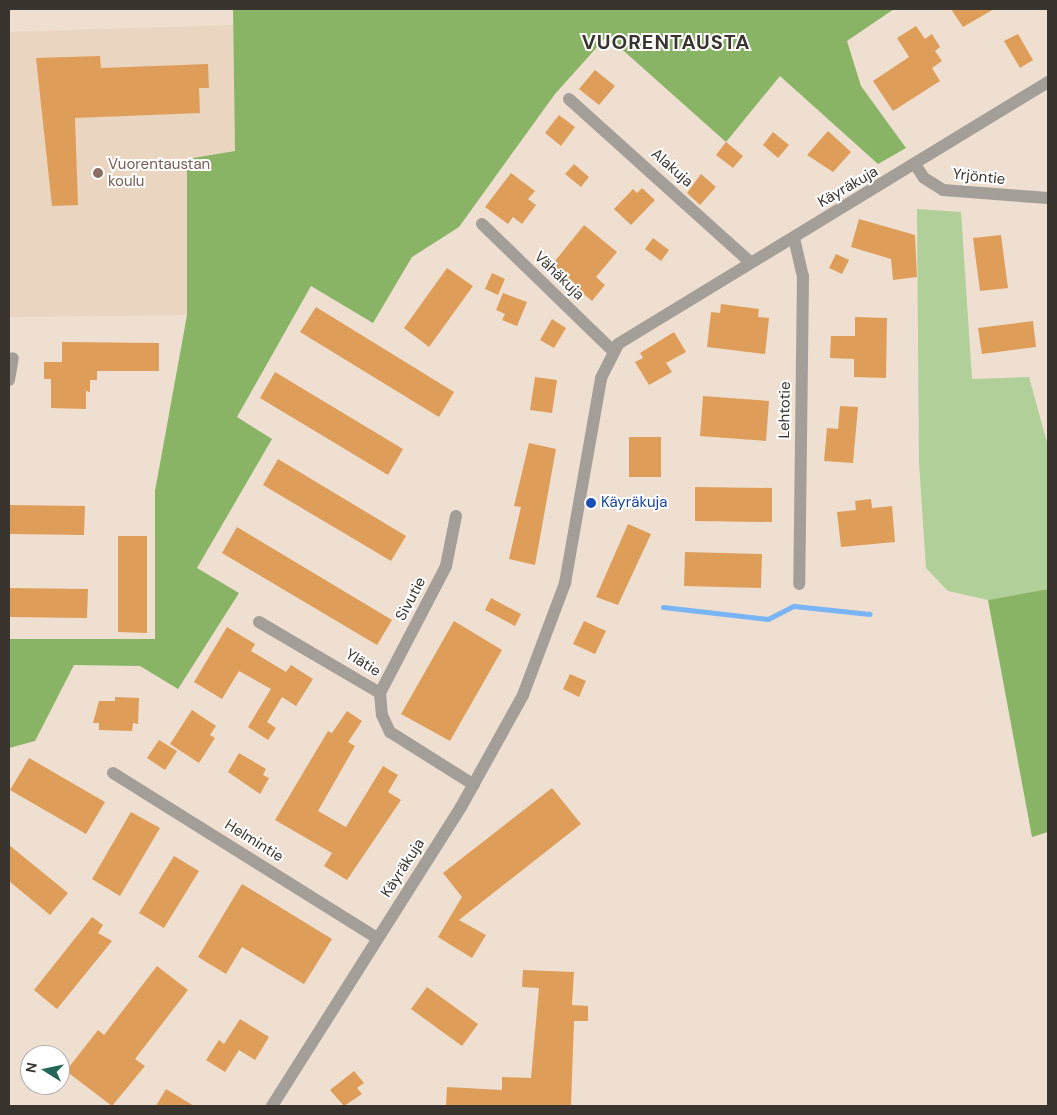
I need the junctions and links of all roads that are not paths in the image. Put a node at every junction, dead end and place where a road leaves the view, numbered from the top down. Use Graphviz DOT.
graph roads {
  1 [pos="1048,82"];
  2 [pos="570,99"];
  3 [pos="916,166"];
  4 [pos="1048,198"];
  5 [pos="482,224"];
  6 [pos="794,238"];
  7 [pos="750,262"];
  8 [pos="613,351"];
  9 [pos="13,358"];
  10 [pos="9,380"];
  11 [pos="456,516"];
  12 [pos="799,584"];
  13 [pos="259,622"];
  14 [pos="380,693"];
  15 [pos="113,773"];
  16 [pos="474,784"];
  17 [pos="377,938"];
  18 [pos="272,1106"];
  1 -- 3 [label="street, Käyräkuja"];
  2 -- 7 [label="street, Alakuja"];
  3 -- 4 [label="street, Yrjöntie"];
  3 -- 6 [label="street, Käyräkuja"];
  5 -- 8 [label="street, Vähäkuja"];
  6 -- 7 [label="street, Käyräkuja"];
  6 -- 12 [label="street, Lehtotie"];
  7 -- 8 [label="street, Käyräkuja"];
  8 -- 16 [label="street, Käyräkuja"];
  9 -- 10 [label="street"];
  11 -- 14 [label="street, Sivutie"];
  13 -- 14 [label="street, Ylätie"];
  14 -- 16 [label="street, Ylätie"];
  15 -- 17 [label="street, Helmintie"];
  16 -- 17 [label="street, Käyräkuja"];
  17 -- 18 [label="street, Käyräkuja"];
}
